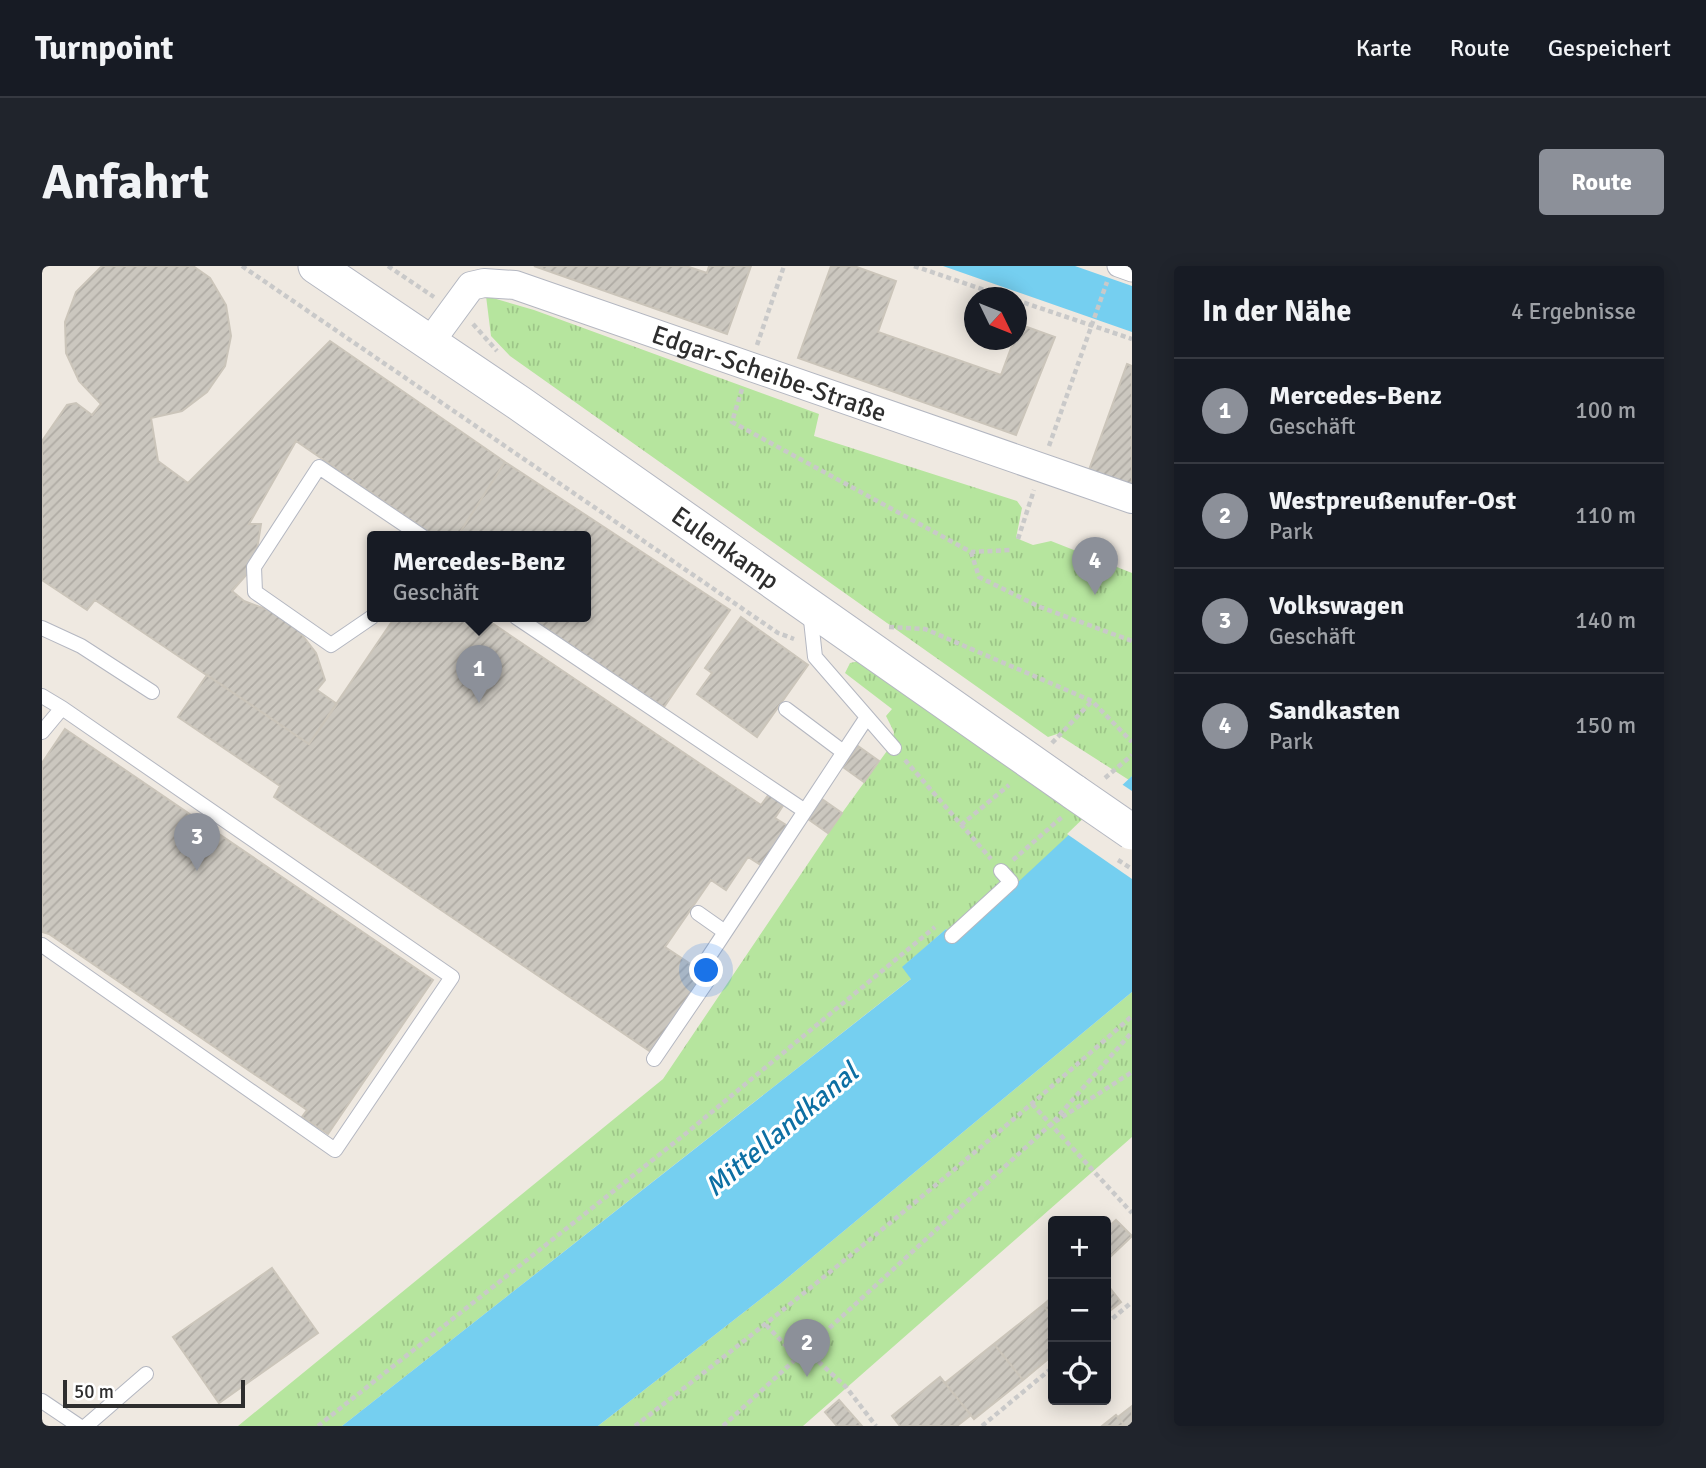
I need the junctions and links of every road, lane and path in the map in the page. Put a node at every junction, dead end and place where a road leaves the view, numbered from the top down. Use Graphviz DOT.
graph roads {
  1 [pos="242,266"];
  2 [pos="316,266"];
  3 [pos="784,266"];
  4 [pos="914,266"];
  5 [pos="1132,271"];
  6 [pos="1113,272"];
  7 [pos="976,287"];
  8 [pos="1027,304"];
  9 [pos="1091,326"];
  10 [pos="1132,340"];
  11 [pos="430,342"];
  12 [pos="750,366"];
  13 [pos="1041,469"];
  14 [pos="1132,499"];
  15 [pos="414,531"];
  16 [pos="1018,539"];
  17 [pos="1011,550"];
  18 [pos="971,552"];
  19 [pos="810,606"];
  20 [pos="367,620"];
  21 [pos="523,622"];
  22 [pos="888,627"];
  23 [pos="42,628"];
  24 [pos="1132,641"];
  25 [pos="813,647"];
  26 [pos="152,692"];
  27 [pos="42,696"];
  28 [pos="1092,701"];
  29 [pos="62,708"];
  30 [pos="786,709"];
  31 [pos="867,717"];
  32 [pos="42,733"];
  33 [pos="1132,742"];
  34 [pos="1051,744"];
  35 [pos="894,748"];
  36 [pos="842,751"];
  37 [pos="1009,785"];
  38 [pos="805,811"];
  39 [pos="961,825"];
  40 [pos="1132,832"];
  41 [pos="1001,871"];
  42 [pos="698,913"];
  43 [pos="725,932"];
  44 [pos="952,936"];
  45 [pos="42,945"];
  46 [pos="895,961"];
  47 [pos="1132,1016"];
  48 [pos="1132,1032"];
  49 [pos="654,1059"];
  50 [pos="1132,1072"];
  51 [pos="1032,1104"];
  52 [pos="1050,1125"];
  53 [pos="1132,1213"];
  54 [pos="1132,1302"];
  55 [pos="1111,1320"];
  56 [pos="766,1325"];
  57 [pos="806,1350"];
  58 [pos="797,1357"];
  59 [pos="1048,1371"];
  60 [pos="146,1374"];
  61 [pos="42,1401"];
  62 [pos="79,1426"];
  63 [pos="86,1426"];
  64 [pos="318,1426"];
  65 [pos="635,1426"];
  66 [pos="723,1426"];
  67 [pos="876,1426"];
  68 [pos="982,1426"];
  1 -- 25 [label="path"];
  2 -- 11 [label="street, Eulenkamp"];
  3 -- 12 [label="path"];
  4 -- 7 [label="path"];
  5 -- 6 [label="street"];
  6 -- 9 [label="path"];
  8 -- 9 [label="path"];
  9 -- 10 [label="path"];
  9 -- 13 [label="path"];
  11 -- 12 [label="street, Edgar-Scheibe-Straße"];
  11 -- 19 [label="street, Eulenkamp"];
  12 -- 13 [label="street, Edgar-Scheibe-Straße"];
  12 -- 18 [label="path"];
  13 -- 14 [label="street, Edgar-Scheibe-Straße"];
  13 -- 16 [label="path"];
  15 -- 20 [label="lane"];
  17 -- 18 [label="path"];
  18 -- 24 [label="path"];
  19 -- 25 [label="lane"];
  19 -- 40 [label="street, Eulenkamp, bridge"];
  21 -- 38 [label="lane"];
  22 -- 28 [label="path"];
  23 -- 26 [label="lane"];
  25 -- 31 [label="lane"];
  27 -- 29 [label="lane"];
  28 -- 33 [label="path"];
  28 -- 34 [label="path"];
  29 -- 32 [label="lane"];
  29 -- 45 [label="lane"];
  30 -- 36 [label="lane"];
  31 -- 35 [label="lane"];
  31 -- 36 [label="lane"];
  35 -- 39 [label="path"];
  36 -- 38 [label="lane"];
  37 -- 39 [label="path"];
  38 -- 43 [label="lane"];
  39 -- 41 [label="path"];
  41 -- 44 [label="lane"];
  42 -- 43 [label="lane"];
  43 -- 49 [label="lane"];
  46 -- 64 [label="path"];
  47 -- 51 [label="path"];
  48 -- 52 [label="path"];
  50 -- 52 [label="path"];
  51 -- 52 [label="path"];
  51 -- 56 [label="path"];
  52 -- 53 [label="path"];
  52 -- 57 [label="path"];
  54 -- 55 [label="path"];
  56 -- 58 [label="path"];
  56 -- 65 [label="path"];
  57 -- 58 [label="path"];
  57 -- 67 [label="path"];
  58 -- 66 [label="path"];
  59 -- 68 [label="path"];
  60 -- 63 [label="lane"];
  61 -- 62 [label="lane"];
}
